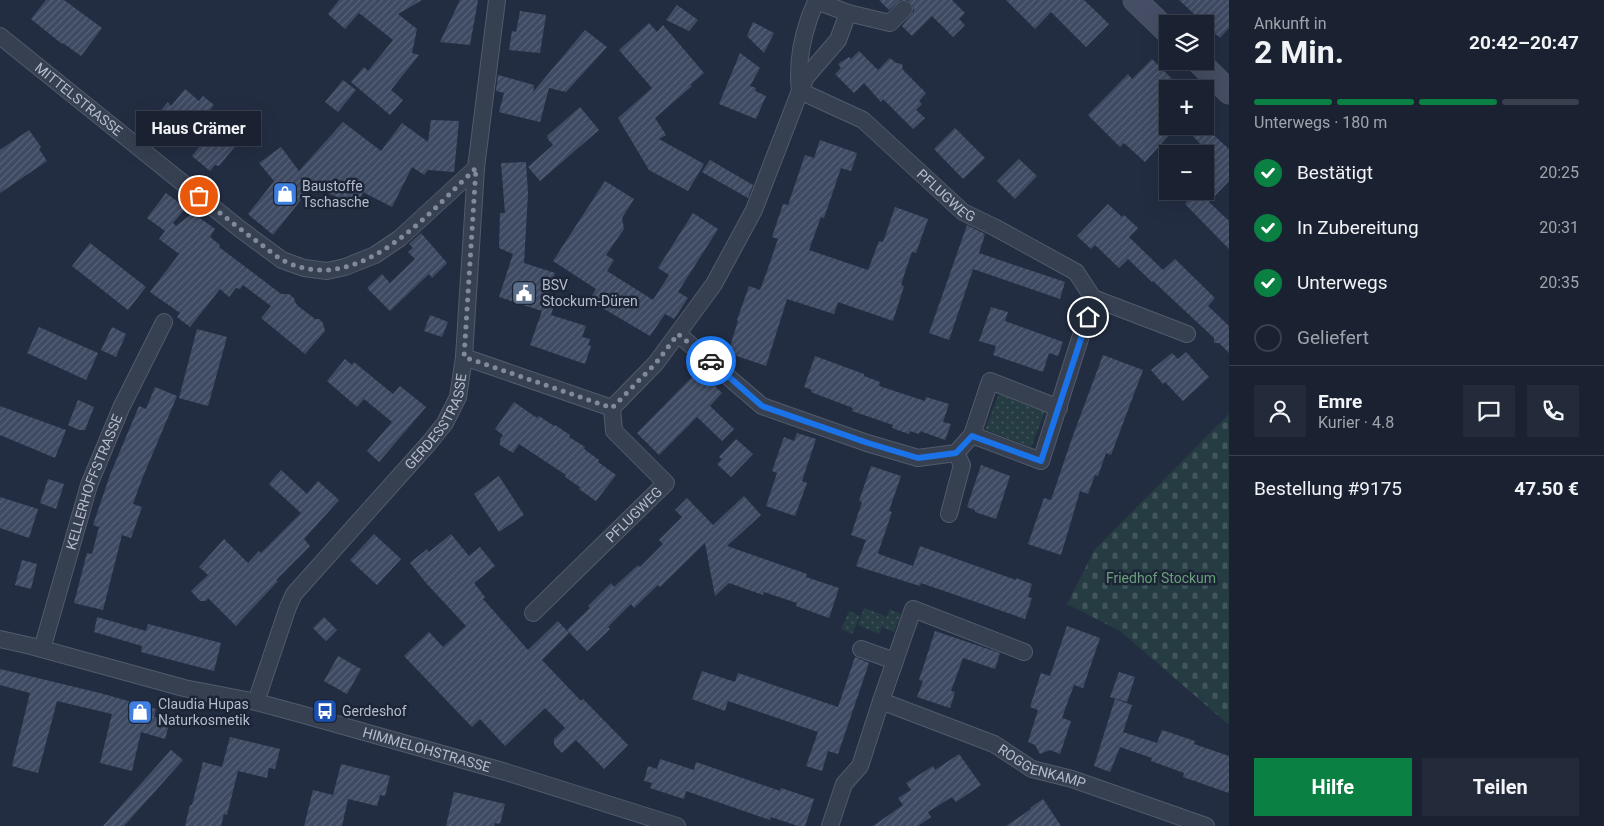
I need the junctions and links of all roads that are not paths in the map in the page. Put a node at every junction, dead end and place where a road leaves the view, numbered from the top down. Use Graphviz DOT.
graph roads {
  1 [pos="497,0"];
  2 [pos="817,0"];
  3 [pos="1135,0"];
  4 [pos="904,9"];
  5 [pos="848,12"];
  6 [pos="1159,23"];
  7 [pos="0,36"];
  8 [pos="1207,70"];
  9 [pos="800,91"];
  10 [pos="1229,92"];
  11 [pos="476,168"];
  12 [pos="1093,298"];
  13 [pos="164,322"];
  14 [pos="678,334"];
  15 [pos="1187,334"];
  16 [pos="464,357"];
  17 [pos="612,408"];
  18 [pos="1059,408"];
  19 [pos="972,436"];
  20 [pos="956,453"];
  21 [pos="949,514"];
  22 [pos="533,613"];
  23 [pos="0,639"];
  24 [pos="42,649"];
  25 [pos="861,649"];
  26 [pos="1024,652"];
  27 [pos="895,661"];
  28 [pos="881,700"];
  29 [pos="256,702"];
  30 [pos="677,826"];
  31 [pos="830,826"];
  32 [pos="1206,826"];
  1 -- 11 [label="street, GERDESSTRASSE"];
  2 -- 5 [label="street"];
  2 -- 9 [label="street"];
  3 -- 6 [label="main road"];
  4 -- 5 [label="street"];
  5 -- 9 [label="street"];
  7 -- 11 [label="street, MITTELSTRASSE"];
  8 -- 10 [label="main road"];
  9 -- 12 [label="street, PFLUGWEG"];
  9 -- 14 [label="street"];
  11 -- 16 [label="street, GERDESSTRASSE"];
  12 -- 15 [label="street"];
  12 -- 18 [label="street"];
  13 -- 24 [label="street, KELLERHOFFSTRASSE"];
  14 -- 17 [label="street"];
  14 -- 20 [label="street"];
  16 -- 17 [label="street"];
  16 -- 29 [label="street, GERDESSTRASSE"];
  17 -- 22 [label="street, PFLUGWEG"];
  18 -- 19 [label="street"];
  18 -- 19 [label="street"];
  19 -- 20 [label="street"];
  20 -- 21 [label="street"];
  23 -- 24 [label="street, HIMMELOHSTRASSE"];
  24 -- 29 [label="street, HIMMELOHSTRASSE"];
  25 -- 27 [label="street"];
  26 -- 27 [label="street"];
  27 -- 28 [label="street"];
  28 -- 31 [label="street"];
  28 -- 32 [label="street, ROGGENKAMP"];
  29 -- 30 [label="street, HIMMELOHSTRASSE"];
}
